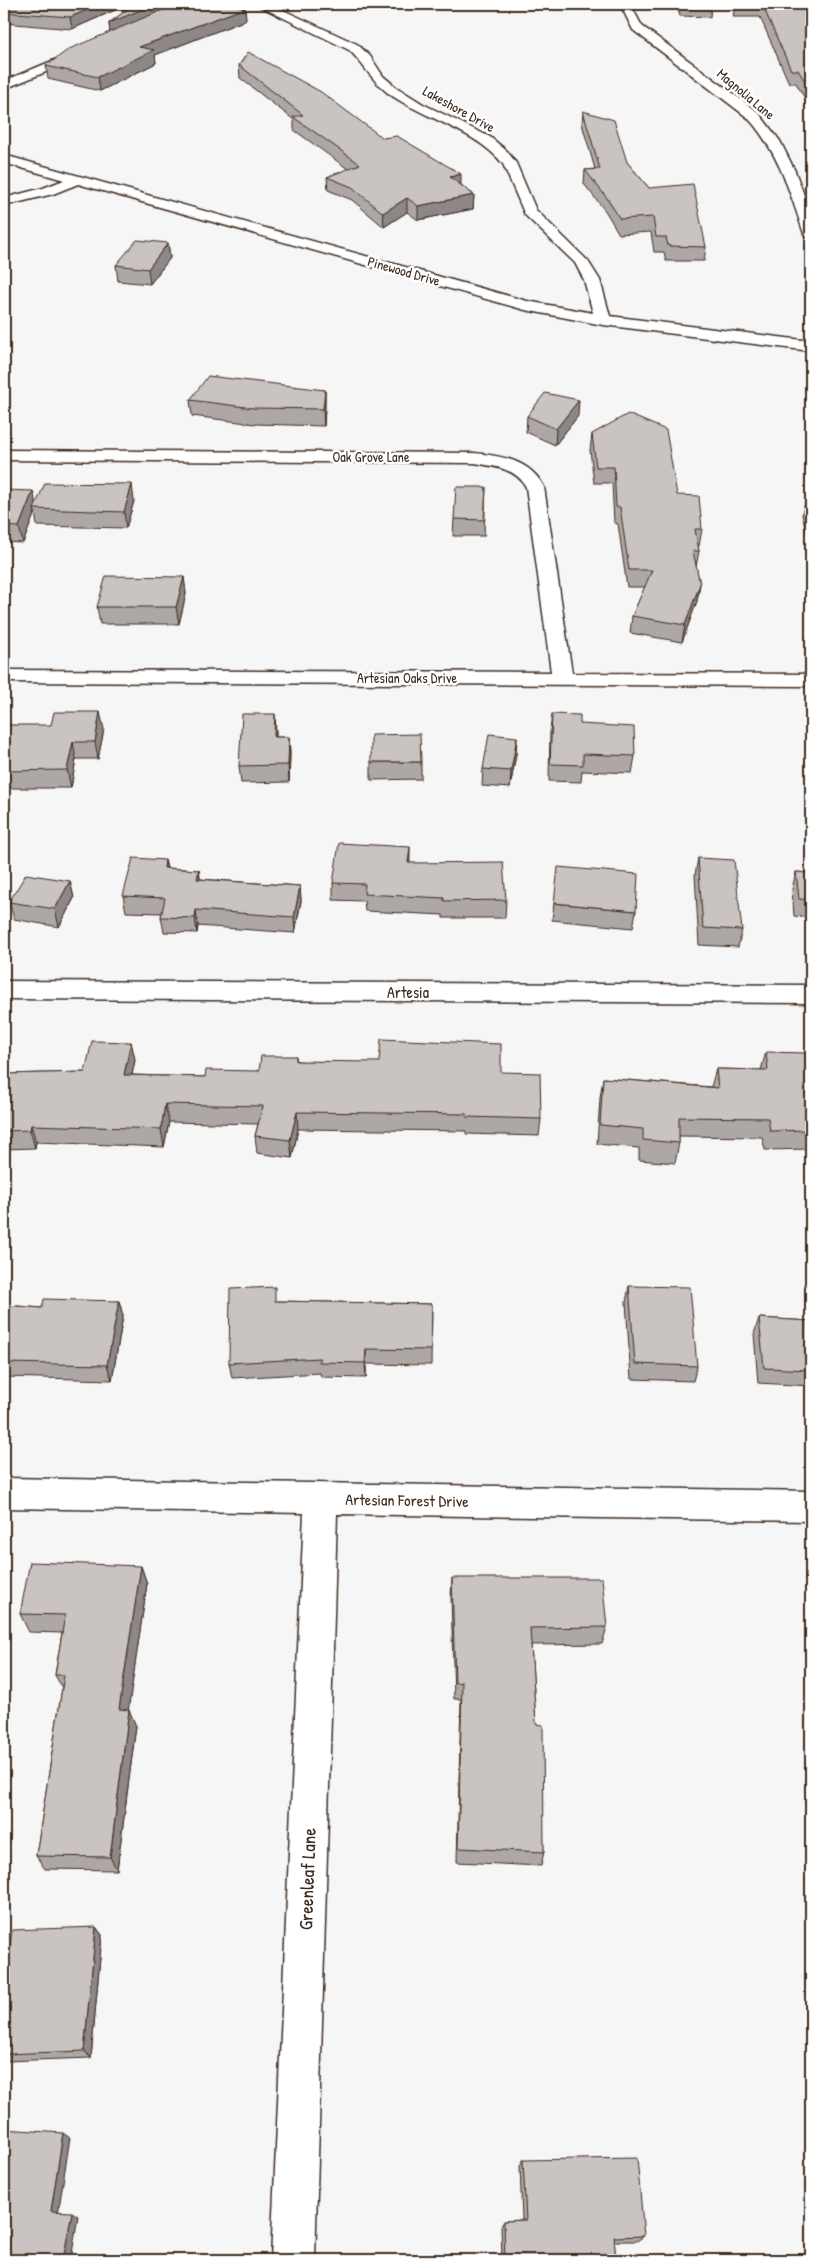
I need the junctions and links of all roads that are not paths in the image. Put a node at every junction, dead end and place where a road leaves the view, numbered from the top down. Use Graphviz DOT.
graph roads {
  1 [pos="261,4"];
  2 [pos="625,4"];
  3 [pos="96,46"];
  4 [pos="4,85"];
  5 [pos="4,159"];
  6 [pos="76,180"];
  7 [pos="4,202"];
  8 [pos="811,234"];
  9 [pos="602,320"];
  10 [pos="811,346"];
  11 [pos="4,455"];
  12 [pos="4,676"];
  13 [pos="562,679"];
  14 [pos="811,680"];
  15 [pos="4,990"];
  16 [pos="811,994"];
  17 [pos="4,1493"];
  18 [pos="321,1498"];
  19 [pos="811,1506"];
  20 [pos="293,2260"];
  1 -- 9 [label="street, Lakeshore Drive"];
  2 -- 8 [label="street, Magnolia Lane"];
  3 -- 4 [label="street"];
  5 -- 6 [label="street, Pinewood Drive"];
  6 -- 7 [label="street"];
  6 -- 9 [label="street, Pinewood Drive"];
  9 -- 10 [label="street, Pinewood Drive"];
  11 -- 13 [label="street, Oak Grove Lane"];
  12 -- 13 [label="street, Artesian Oaks Drive"];
  13 -- 14 [label="street, Artesian Oaks Drive"];
  15 -- 16 [label="street, Artesia"];
  17 -- 18 [label="street, Artesian Forest Drive"];
  18 -- 19 [label="street, Artesian Forest Drive"];
  18 -- 20 [label="street, Greenleaf Lane"];
}
